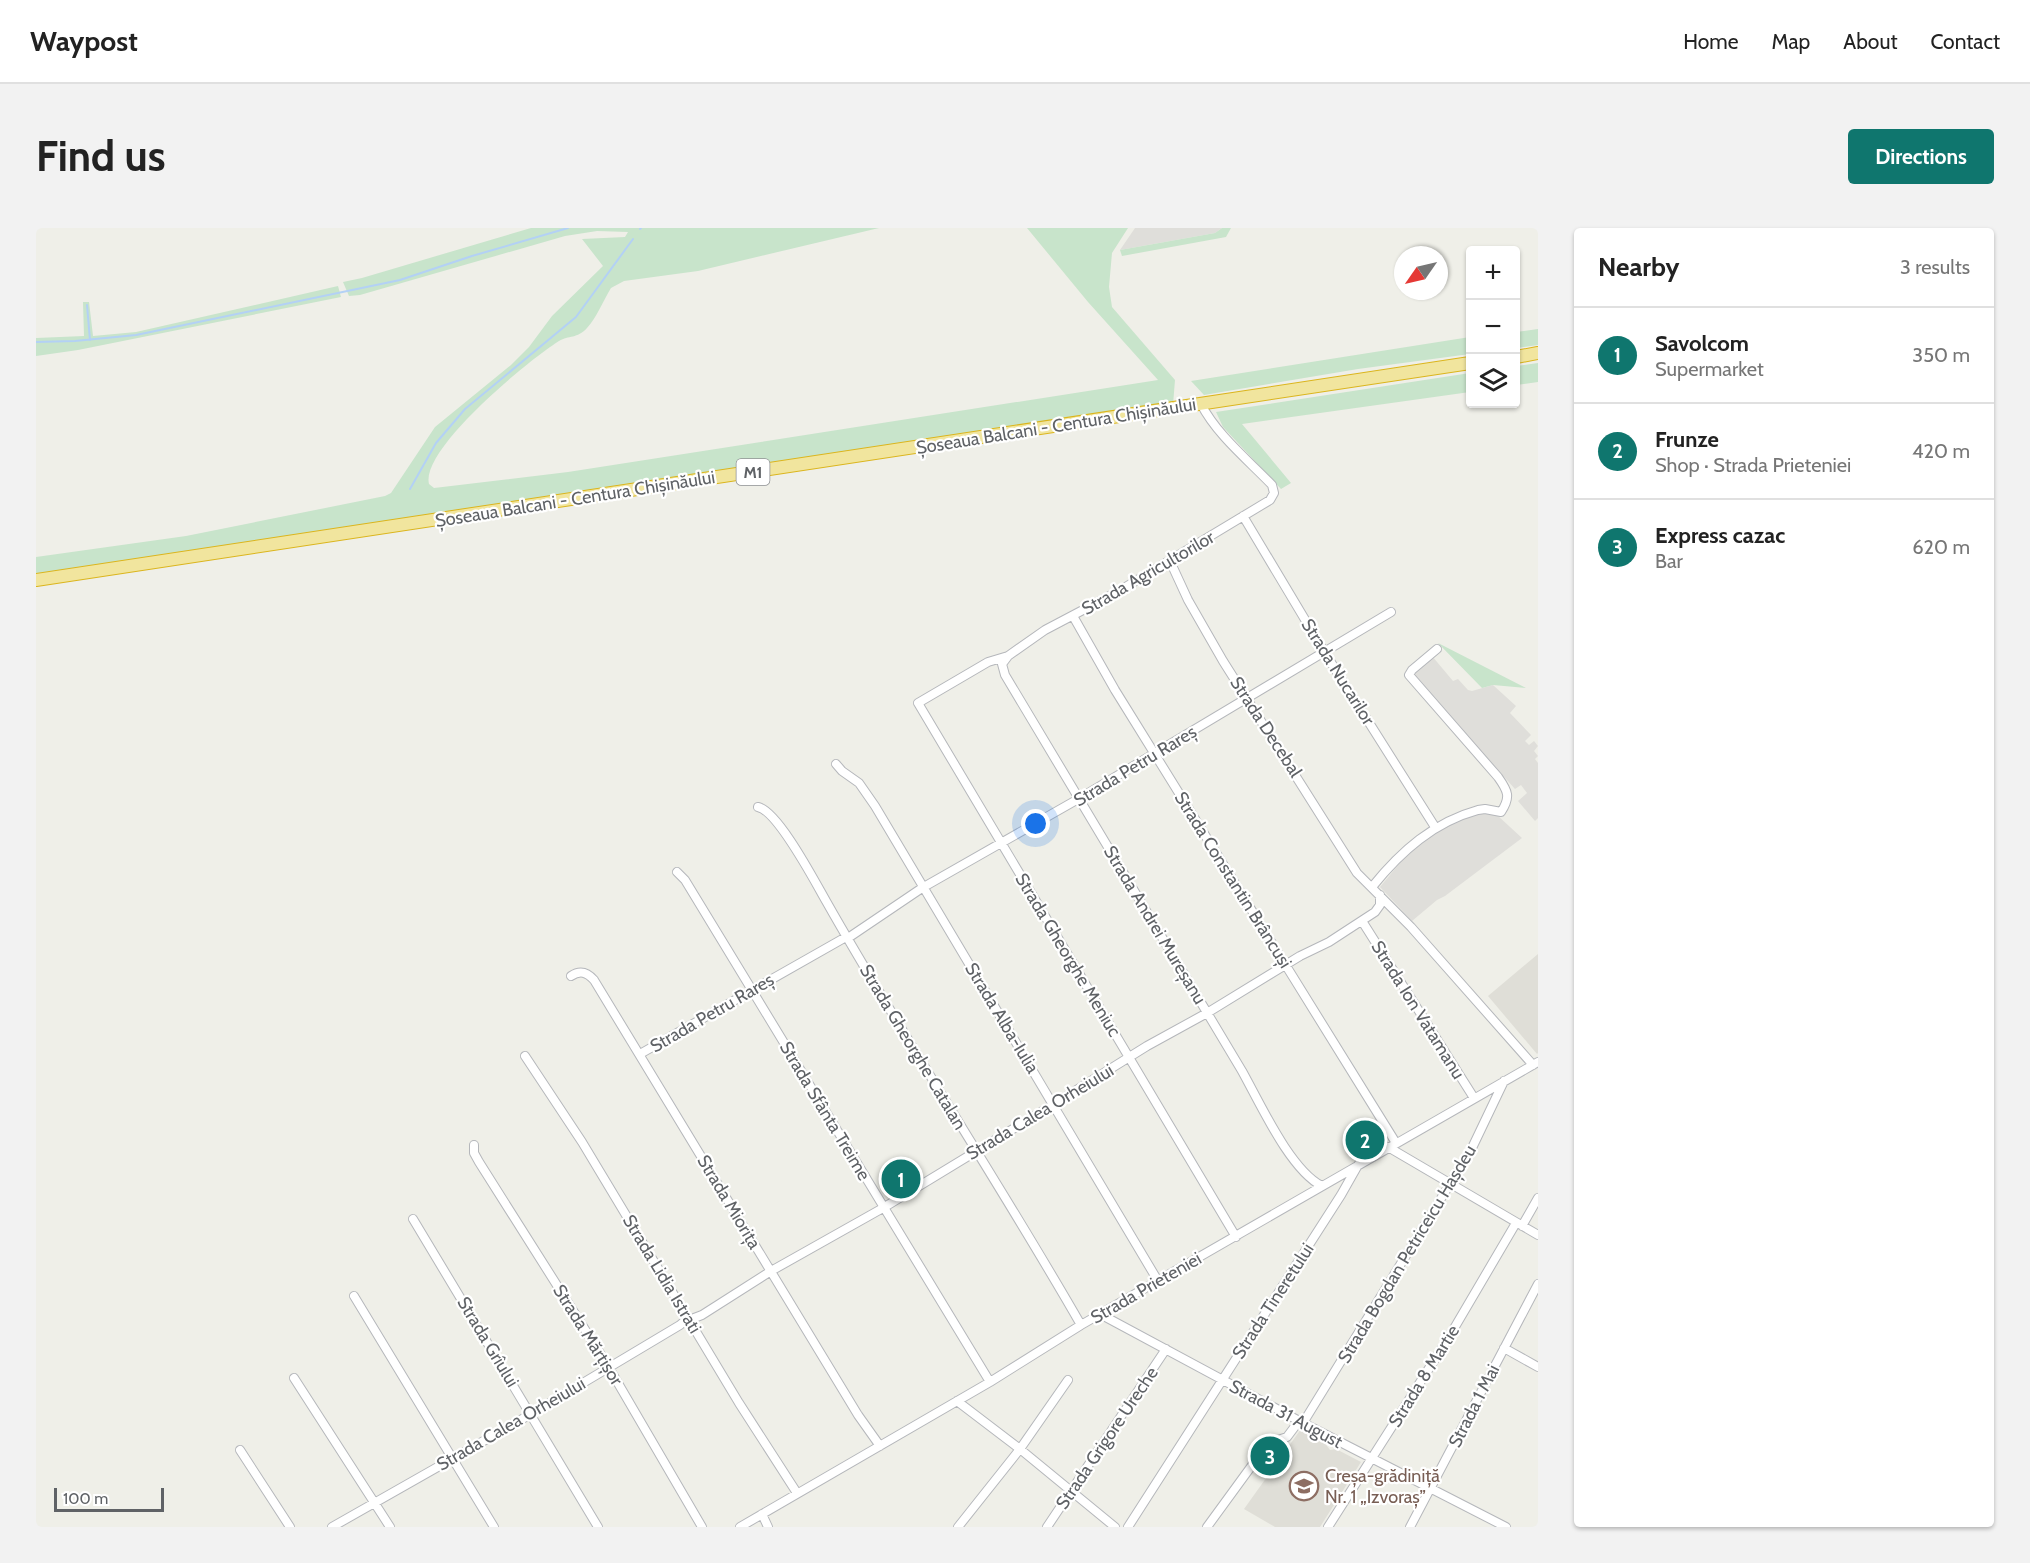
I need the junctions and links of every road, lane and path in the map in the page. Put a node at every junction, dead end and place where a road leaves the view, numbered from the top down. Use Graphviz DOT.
graph roads {
  1 [pos="1538,353"];
  2 [pos="1520,356"];
  3 [pos="1466,364"];
  4 [pos="1201,404"];
  5 [pos="1243,516"];
  6 [pos="1170,561"];
  7 [pos="36,580"];
  8 [pos="1391,612"];
  9 [pos="1073,616"];
  10 [pos="1437,649"];
  11 [pos="1325,653"];
  12 [pos="1008,656"];
  13 [pos="1248,699"];
  14 [pos="918,703"];
  15 [pos="1155,753"];
  16 [pos="836,764"];
  17 [pos="1080,798"];
  18 [pos="758,807"];
  19 [pos="1435,827"];
  20 [pos="1002,844"];
  21 [pos="677,872"];
  22 [pos="1372,887"];
  23 [pos="922,888"];
  24 [pos="1380,895"];
  25 [pos="1362,921"];
  26 [pos="847,937"];
  27 [pos="1286,965"];
  28 [pos="571,976"];
  29 [pos="752,991"];
  30 [pos="1207,1013"];
  31 [pos="640,1054"];
  32 [pos="525,1056"];
  33 [pos="1128,1058"];
  34 [pos="1535,1063"];
  35 [pos="1504,1081"];
  36 [pos="1474,1098"];
  37 [pos="1054,1104"];
  38 [pos="474,1145"];
  39 [pos="1392,1145"];
  40 [pos="976,1151"];
  41 [pos="1358,1164"];
  42 [pos="1450,1183"];
  43 [pos="1322,1186"];
  44 [pos="1538,1198"];
  45 [pos="883,1208"];
  46 [pos="413,1219"];
  47 [pos="1519,1225"];
  48 [pos="1538,1235"];
  49 [pos="1236,1237"];
  50 [pos="771,1271"];
  51 [pos="1158,1281"];
  52 [pos="1538,1284"];
  53 [pos="354,1296"];
  54 [pos="1100,1314"];
  55 [pos="688,1319"];
  56 [pos="1081,1325"];
  57 [pos="1504,1348"];
  58 [pos="1166,1349"];
  59 [pos="608,1366"];
  60 [pos="1538,1367"];
  61 [pos="294,1378"];
  62 [pos="1068,1380"];
  63 [pos="1222,1380"];
  64 [pos="990,1382"];
  65 [pos="957,1401"];
  66 [pos="531,1414"];
  67 [pos="1301,1422"];
  68 [pos="880,1446"];
  69 [pos="1020,1449"];
  70 [pos="240,1450"];
  71 [pos="1373,1458"];
  72 [pos="452,1459"];
  73 [pos="1431,1488"];
  74 [pos="1072,1492"];
  75 [pos="797,1493"];
  76 [pos="375,1502"];
  77 [pos="762,1514"];
  78 [pos="290,1527"];
  79 [pos="332,1527"];
  80 [pos="390,1527"];
  81 [pos="494,1527"];
  82 [pos="598,1527"];
  83 [pos="702,1527"];
  84 [pos="740,1527"];
  85 [pos="768,1527"];
  86 [pos="958,1527"];
  87 [pos="1047,1527"];
  88 [pos="1115,1527"];
  89 [pos="1128,1527"];
  90 [pos="1207,1527"];
  91 [pos="1328,1527"];
  92 [pos="1410,1527"];
  93 [pos="1506,1527"];
  1 -- 2 [label="highway"];
  3 -- 4 [label="highway, Șoseaua Balcani - Centura Chișinăului / M1"];
  4 -- 5 [label="street, Strada Agricultorilor"];
  4 -- 7 [label="highway, Șoseaua Balcani - Centura Chișinăului / M1"];
  5 -- 6 [label="street, Strada Agricultorilor"];
  5 -- 11 [label="street, Strada Nucarilor"];
  6 -- 9 [label="street, Strada Agricultorilor"];
  6 -- 13 [label="street, Strada Decebal"];
  8 -- 11 [label="street, Strada Petru Rareș"];
  9 -- 12 [label="street, Strada Agricultorilor"];
  9 -- 15 [label="street, Strada Constantin Brâncuși"];
  10 -- 19 [label="street"];
  11 -- 13 [label="street, Strada Petru Rareș"];
  11 -- 19 [label="street, Strada Nucarilor"];
  12 -- 14 [label="street, Strada Agricultorilor"];
  12 -- 17 [label="street, Strada Andrei Mureșanu"];
  13 -- 15 [label="street, Strada Petru Rareș"];
  13 -- 22 [label="street, Strada Decebal"];
  14 -- 20 [label="street, Strada Gheorghe Meniuc"];
  15 -- 17 [label="street, Strada Petru Rareș"];
  15 -- 27 [label="street, Strada Constantin Brâncuși"];
  16 -- 23 [label="street, Strada Alba-Iulia"];
  17 -- 20 [label="street, Strada Petru Rareș"];
  17 -- 30 [label="street, Strada Andrei Mureșanu"];
  18 -- 26 [label="street, Strada Gheorghe Catalan"];
  19 -- 22 [label="street"];
  20 -- 23 [label="street, Strada Petru Rareș"];
  20 -- 33 [label="street, Strada Gheorghe Meniuc"];
  21 -- 29 [label="street, Strada Sfânta Treime"];
  22 -- 24 [label="street, Strada Prieteniei"];
  23 -- 26 [label="street, Strada Petru Rareș"];
  23 -- 37 [label="street, Strada Alba-Iulia"];
  24 -- 25 [label="street, Strada Calea Orheiului"];
  24 -- 34 [label="street, Strada Prieteniei"];
  25 -- 27 [label="street, Strada Calea Orheiului"];
  25 -- 36 [label="street, Strada Ion Vatamanu"];
  26 -- 29 [label="street, Strada Petru Rareș"];
  26 -- 40 [label="street, Strada Gheorghe Catalan"];
  27 -- 30 [label="street, Strada Calea Orheiului"];
  27 -- 39 [label="street, Strada Constantin Brâncuși"];
  28 -- 31 [label="street, Strada Miorița"];
  29 -- 31 [label="street, Strada Petru Rareș"];
  29 -- 45 [label="street, Strada Sfânta Treime"];
  30 -- 33 [label="street, Strada Calea Orheiului"];
  30 -- 43 [label="street, Strada Andrei Mureșanu"];
  31 -- 50 [label="street, Strada Miorița"];
  32 -- 55 [label="street, Strada Lidia Istrati"];
  33 -- 37 [label="street, Strada Calea Orheiului"];
  33 -- 49 [label="street, Strada Gheorghe Meniuc"];
  34 -- 35 [label="street, Strada Prieteniei"];
  35 -- 36 [label="street, Strada Prieteniei"];
  35 -- 42 [label="street, Strada Bogdan Petriceicu Hașdeu"];
  36 -- 39 [label="street, Strada Prieteniei"];
  37 -- 40 [label="street, Strada Calea Orheiului"];
  37 -- 51 [label="street, Strada Alba-Iulia"];
  38 -- 59 [label="street, Strada Mărțișor"];
  39 -- 41 [label="street, Strada Prieteniei"];
  39 -- 42 [label="street"];
  40 -- 45 [label="street, Strada Calea Orheiului"];
  40 -- 56 [label="street, Strada Gheorghe Catalan"];
  41 -- 43 [label="street, Strada Prieteniei"];
  41 -- 63 [label="street, Strada Tineretului"];
  42 -- 47 [label="street"];
  42 -- 67 [label="street, Strada Bogdan Petriceicu Hașdeu"];
  43 -- 49 [label="street, Strada Prieteniei"];
  44 -- 47 [label="street, Strada 8 Martie"];
  45 -- 50 [label="street, Strada Calea Orheiului"];
  45 -- 64 [label="street, Strada Sfânta Treime"];
  46 -- 66 [label="street, Strada Grîului"];
  47 -- 48 [label="street"];
  47 -- 71 [label="street, Strada 8 Martie"];
  49 -- 51 [label="street, Strada Prieteniei"];
  50 -- 55 [label="street, Strada Calea Orheiului"];
  50 -- 68 [label="street, Strada Miorița"];
  51 -- 54 [label="street, Strada Prieteniei"];
  52 -- 57 [label="street, Strada 1 Mai"];
  53 -- 72 [label="street"];
  54 -- 56 [label="street, Strada Prieteniei"];
  54 -- 58 [label="street, Strada 31 August"];
  55 -- 59 [label="street, Strada Calea Orheiului"];
  55 -- 75 [label="street, Strada Lidia Istrati"];
  56 -- 64 [label="street, Strada Prieteniei"];
  57 -- 60 [label="street, Strada 1 Mai"];
  57 -- 73 [label="street, Strada 1 Mai"];
  58 -- 63 [label="street, Strada 31 August"];
  58 -- 74 [label="street, Strada Grigore Ureche"];
  59 -- 66 [label="street, Strada Calea Orheiului"];
  59 -- 83 [label="street, Strada Mărțișor"];
  61 -- 76 [label="street"];
  62 -- 69 [label="street"];
  63 -- 67 [label="street, Strada 31 August"];
  63 -- 89 [label="street, Strada Tineretului"];
  64 -- 65 [label="street, Strada Prieteniei"];
  65 -- 68 [label="street, Strada Prieteniei"];
  65 -- 69 [label="street"];
  66 -- 72 [label="street, Strada Calea Orheiului"];
  66 -- 82 [label="street, Strada Grîului"];
  67 -- 71 [label="street, Strada 31 August"];
  67 -- 90 [label="street, Strada Bogdan Petriceicu Hașdeu"];
  68 -- 75 [label="street, Strada Prieteniei"];
  69 -- 74 [label="street"];
  69 -- 86 [label="street"];
  70 -- 78 [label="street"];
  71 -- 73 [label="street, Strada 31 August"];
  71 -- 91 [label="street, Strada 8 Martie"];
  72 -- 76 [label="street, Strada Calea Orheiului"];
  72 -- 81 [label="street"];
  73 -- 92 [label="street, Strada 1 Mai"];
  73 -- 93 [label="street, Strada 31 August"];
  74 -- 87 [label="street, Strada Grigore Ureche"];
  74 -- 88 [label="street"];
  75 -- 77 [label="street, Strada Prieteniei"];
  76 -- 79 [label="street, Strada Calea Orheiului"];
  76 -- 80 [label="street"];
  77 -- 84 [label="street, Strada Prieteniei"];
  77 -- 85 [label="street"];
}
